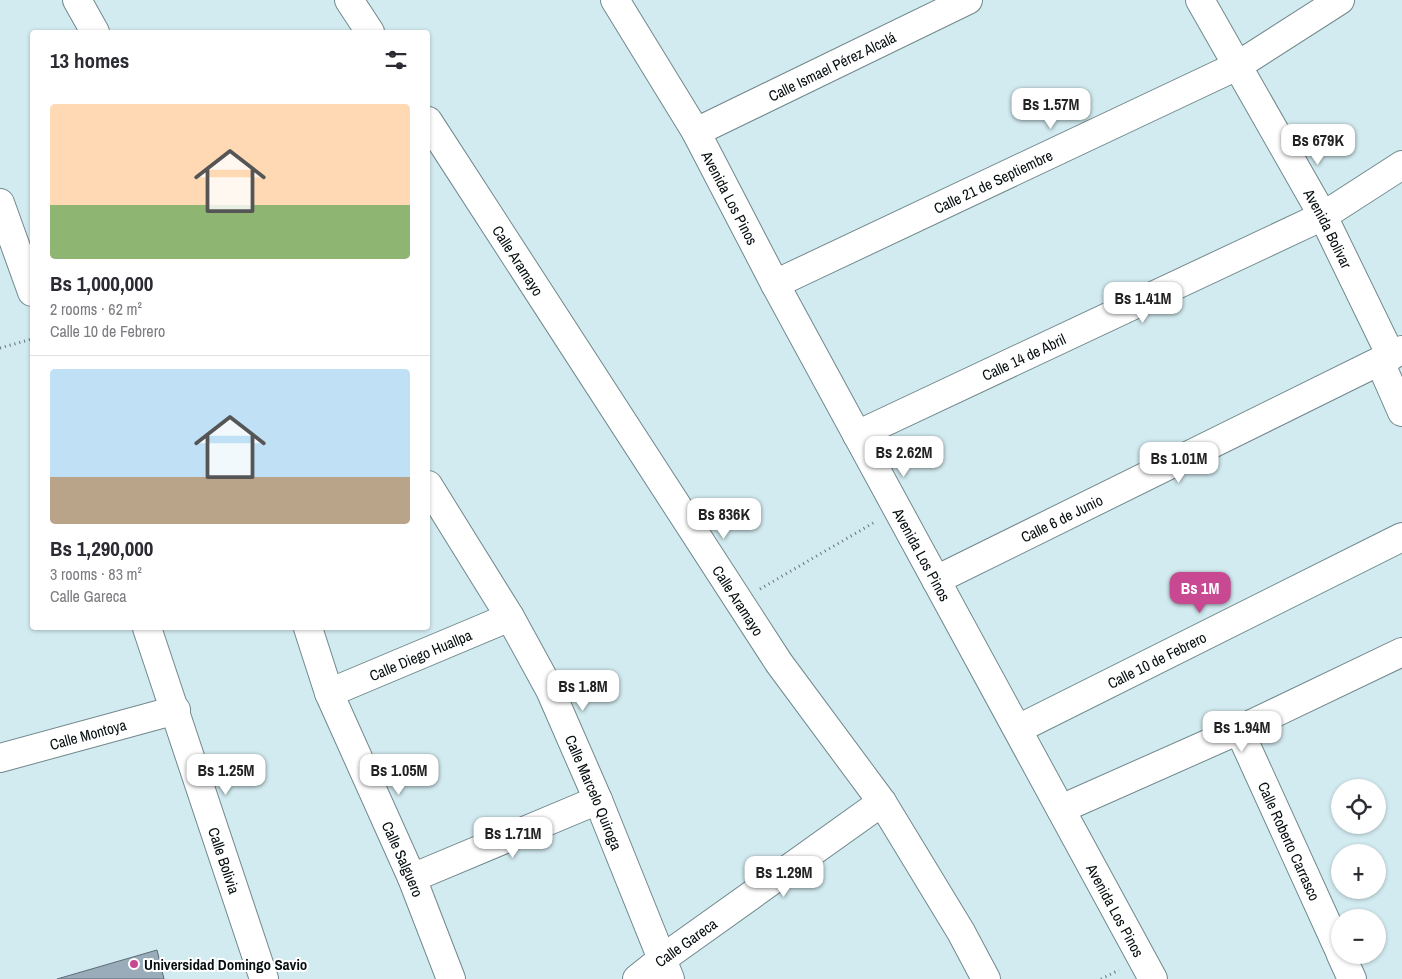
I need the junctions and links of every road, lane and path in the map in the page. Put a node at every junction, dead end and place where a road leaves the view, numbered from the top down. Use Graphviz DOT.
graph roads {
  1 [pos="78,0"];
  2 [pos="349,0"];
  3 [pos="615,0"];
  4 [pos="968,0"];
  5 [pos="1200,0"];
  6 [pos="1340,0"];
  7 [pos="94,30"];
  8 [pos="369,30"];
  9 [pos="1237,66"];
  10 [pos="430,124"];
  11 [pos="696,132"];
  12 [pos="1402,165"];
  13 [pos="0,203"];
  14 [pos="1323,216"];
  15 [pos="775,284"];
  16 [pos="30,286"];
  17 [pos="30,340"];
  18 [pos="0,348"];
  19 [pos="1391,356"];
  20 [pos="1402,412"];
  21 [pos="857,435"];
  22 [pos="430,488"];
  23 [pos="897,509"];
  24 [pos="1402,537"];
  25 [pos="936,580"];
  26 [pos="739,602"];
  27 [pos="510,616"];
  28 [pos="148,630"];
  29 [pos="309,630"];
  30 [pos="1402,652"];
  31 [pos="329,693"];
  32 [pos="176,710"];
  33 [pos="1018,729"];
  34 [pos="1239,730"];
  35 [pos="0,758"];
  36 [pos="598,800"];
  37 [pos="882,802"];
  38 [pos="1061,808"];
  39 [pos="412,878"];
  40 [pos="1331,931"];
  41 [pos="1346,964"];
  42 [pos="666,969"];
  43 [pos="264,979"];
  44 [pos="451,979"];
  45 [pos="636,979"];
  46 [pos="986,979"];
  47 [pos="1153,979"];
  48 [pos="1352,979"];
  1 -- 7 [label="street"];
  2 -- 8 [label="street"];
  3 -- 11 [label="street, Avenida Los Pinos"];
  4 -- 11 [label="street, Calle Ismael Pérez Alcalá"];
  5 -- 9 [label="street, Avenida Bolivar"];
  6 -- 9 [label="street, Calle 21 de Septiembre"];
  9 -- 14 [label="street, Avenida Bolivar"];
  9 -- 15 [label="street, Calle 21 de Septiembre"];
  10 -- 26 [label="street, Calle Aramayo"];
  11 -- 15 [label="street, Avenida Los Pinos"];
  12 -- 14 [label="street, Calle 14 de Abril"];
  13 -- 16 [label="street"];
  14 -- 19 [label="street, Avenida Bolivar"];
  14 -- 21 [label="street, Calle 14 de Abril"];
  15 -- 21 [label="street, Avenida Los Pinos"];
  17 -- 18 [label="path"];
  19 -- 20 [label="street, Avenida Bolivar"];
  19 -- 25 [label="street, Calle 6 de Junio"];
  21 -- 23 [label="street, Avenida Los Pinos"];
  22 -- 27 [label="street, Calle Marcelo Quiroga"];
  23 -- 25 [label="street, Avenida Los Pinos"];
  23 -- 26 [label="path"];
  24 -- 33 [label="street, Calle 10 de Febrero"];
  25 -- 33 [label="street, Avenida Los Pinos"];
  26 -- 37 [label="street, Calle Aramayo"];
  27 -- 31 [label="street, Calle Diego Huallpa"];
  27 -- 36 [label="street, Calle Marcelo Quiroga"];
  28 -- 32 [label="street, Calle Bolivia"];
  29 -- 31 [label="street, Calle Salguero"];
  30 -- 34 [label="street"];
  31 -- 39 [label="street, Calle Salguero"];
  32 -- 35 [label="street, Calle Montoya"];
  32 -- 43 [label="street, Calle Bolivia"];
  33 -- 38 [label="street, Avenida Los Pinos"];
  34 -- 38 [label="street"];
  34 -- 40 [label="street, Calle Roberto Carrasco"];
  36 -- 39 [label="street"];
  36 -- 42 [label="street, Calle Marcelo Quiroga"];
  37 -- 42 [label="street, Calle Gareca"];
  37 -- 46 [label="street, Calle Aramayo"];
  38 -- 47 [label="street, Avenida Los Pinos"];
  39 -- 44 [label="street, Calle Salguero"];
  41 -- 48 [label="street, Calle Roberto Carrasco"];
  42 -- 45 [label="street, Calle Gareca"];
}
